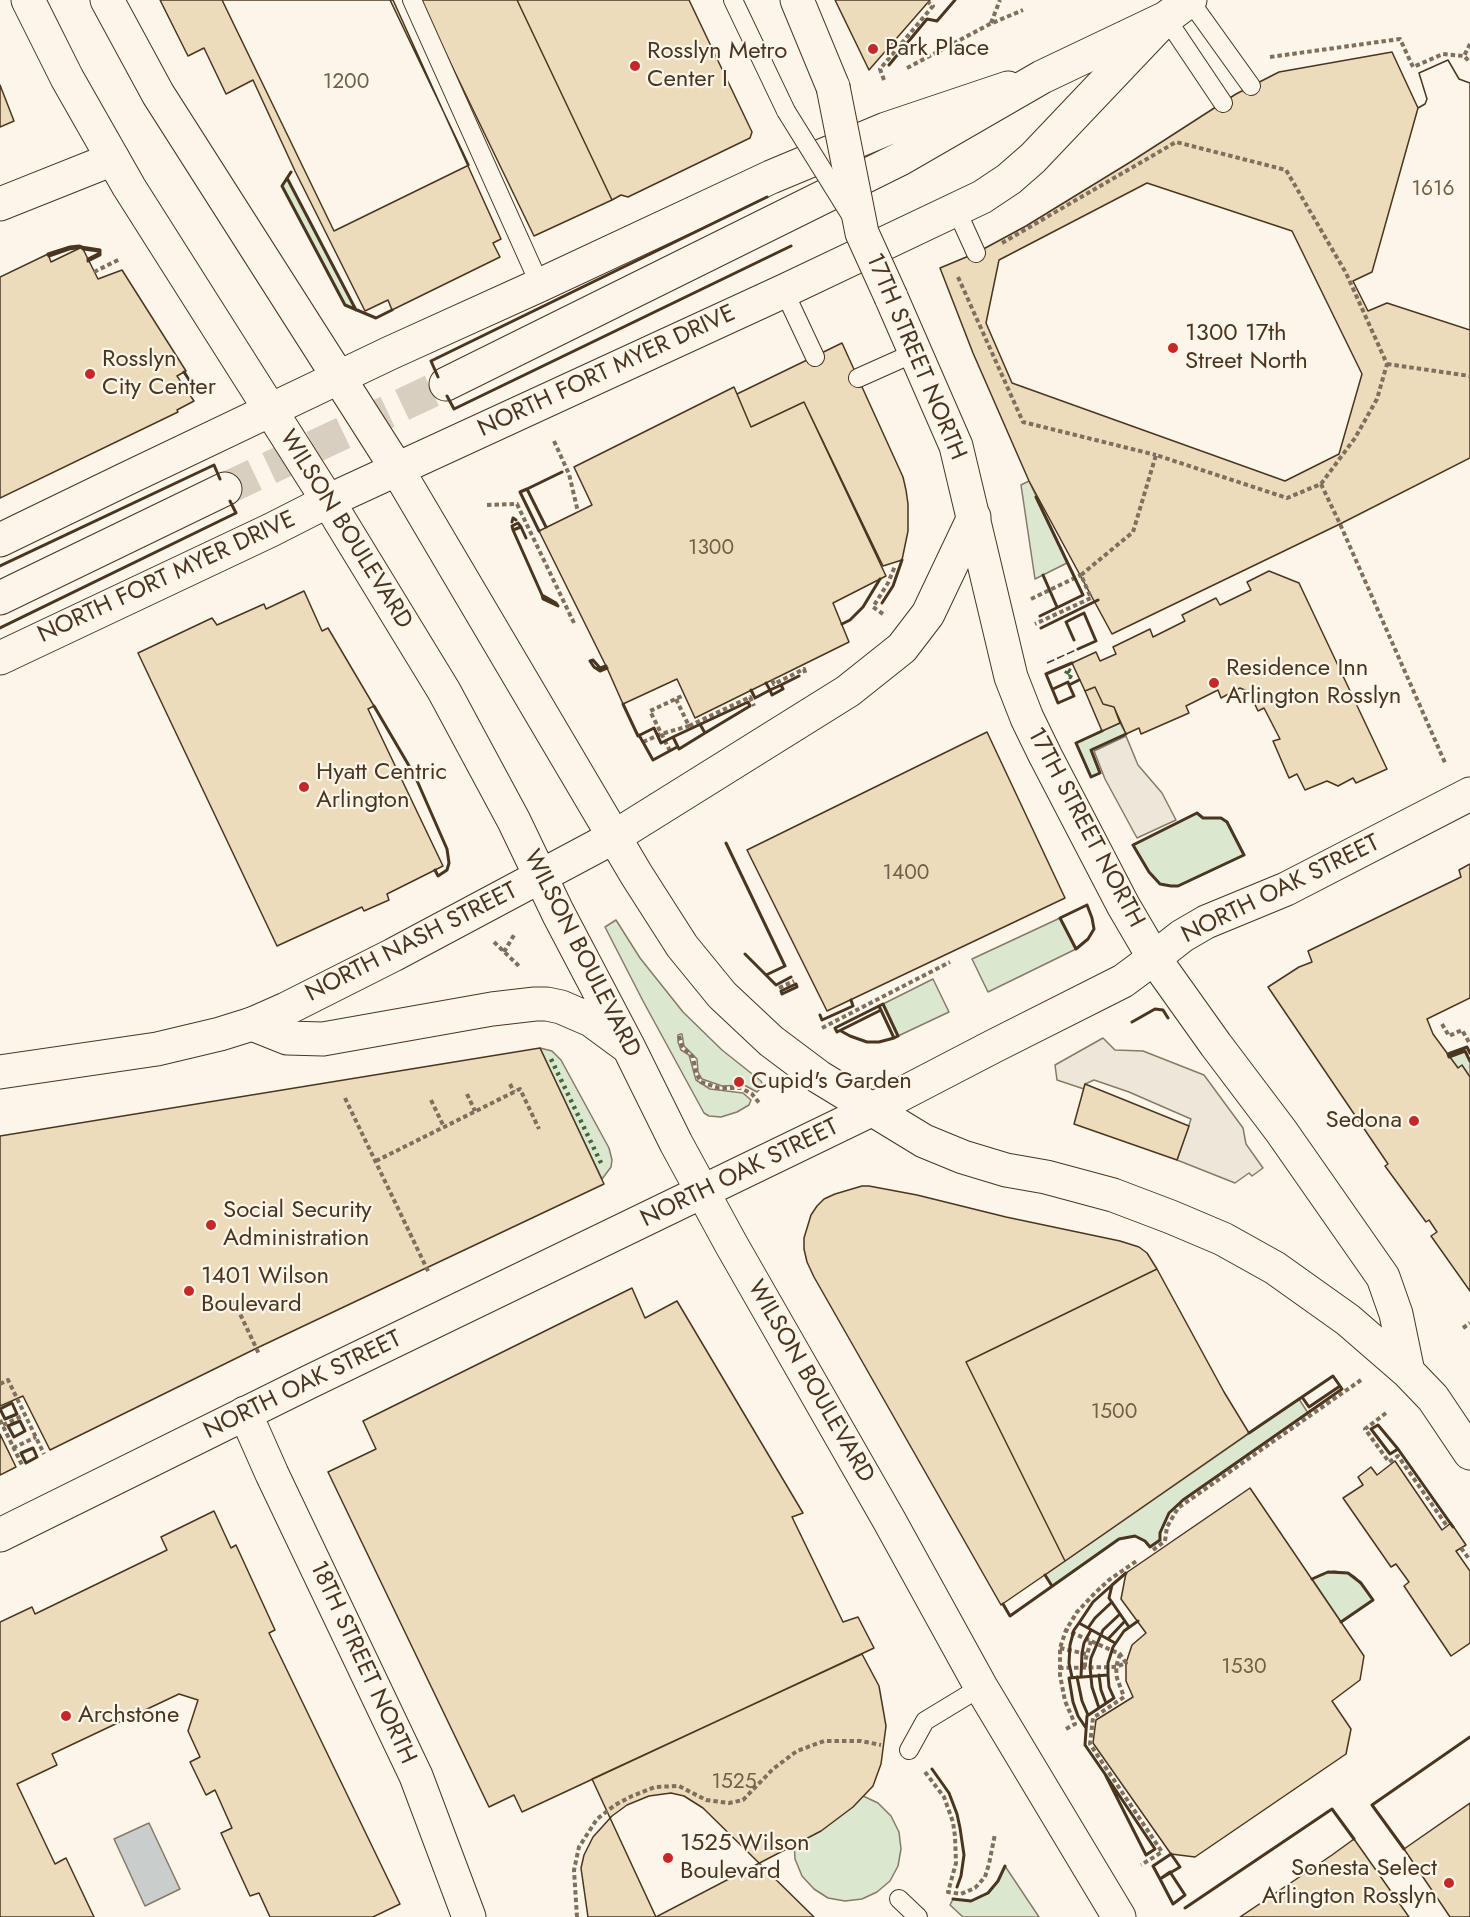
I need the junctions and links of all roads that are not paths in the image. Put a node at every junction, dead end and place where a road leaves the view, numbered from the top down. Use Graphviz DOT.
graph roads {
  1 [pos="28,0"];
  2 [pos="107,0"];
  3 [pos="412,0"];
  4 [pos="733,0"];
  5 [pos="797,0"];
  6 [pos="1182,6"];
  7 [pos="1042,77"];
  8 [pos="1251,86"];
  9 [pos="1223,102"];
  10 [pos="113,159"];
  11 [pos="0,204"];
  12 [pos="956,208"];
  13 [pos="862,233"];
  14 [pos="975,253"];
  15 [pos="540,285"];
  16 [pos="784,291"];
  17 [pos="915,352"];
  18 [pos="815,357"];
  19 [pos="339,378"];
  20 [pos="858,378"];
  21 [pos="446,384"];
  22 [pos="271,411"];
  23 [pos="397,469"];
  24 [pos="225,489"];
  25 [pos="328,501"];
  26 [pos="974,517"];
  27 [pos="0,540"];
  28 [pos="0,598"];
  29 [pos="0,658"];
  30 [pos="1470,794"];
  31 [pos="614,837"];
  32 [pos="540,876"];
  33 [pos="1154,958"];
  34 [pos="252,1024"];
  35 [pos="630,1050"];
  36 [pos="0,1072"];
  37 [pos="872,1110"];
  38 [pos="703,1192"];
  39 [pos="1408,1372"];
  40 [pos="246,1413"];
  41 [pos="1470,1453"];
  42 [pos="0,1535"];
  43 [pos="981,1687"];
  44 [pos="909,1750"];
  45 [pos="899,1899"];
  46 [pos="469,1917"];
  47 [pos="918,1917"];
  48 [pos="1119,1917"];
  1 -- 10 [label="main road, WILSON BOULEVARD"];
  2 -- 19 [label="main road"];
  3 -- 15 [label="lane"];
  4 -- 13 [label="lane, bridge"];
  5 -- 13 [label="main road, 17TH STREET NORTH, bridge"];
  6 -- 7 [label="main road"];
  6 -- 8 [label="lane"];
  6 -- 9 [label="lane"];
  6 -- 12 [label="main road, NORTH FORT MYER DRIVE"];
  7 -- 15 [label="main road"];
  7 -- 21 [label="main road"];
  10 -- 11 [label="main road"];
  10 -- 22 [label="main road, WILSON BOULEVARD"];
  12 -- 14 [label="lane"];
  12 -- 16 [label="main road, NORTH FORT MYER DRIVE"];
  13 -- 17 [label="main road, 17TH STREET NORTH, bridge"];
  15 -- 19 [label="main road"];
  16 -- 18 [label="lane"];
  16 -- 23 [label="main road, NORTH FORT MYER DRIVE"];
  17 -- 20 [label="lane"];
  17 -- 26 [label="main road, 17TH STREET NORTH"];
  19 -- 22 [label="main road"];
  19 -- 23 [label="main road"];
  22 -- 25 [label="main road, WILSON BOULEVARD"];
  22 -- 27 [label="main road"];
  23 -- 25 [label="main road, NORTH FORT MYER DRIVE"];
  23 -- 31 [label="main road"];
  24 -- 28 [label="main road"];
  25 -- 29 [label="main road, NORTH FORT MYER DRIVE"];
  25 -- 32 [label="main road, WILSON BOULEVARD"];
  26 -- 31 [label="main road, NORTH NASH STREET"];
  26 -- 33 [label="main road, 17TH STREET NORTH"];
  30 -- 33 [label="main road, NORTH OAK STREET"];
  31 -- 32 [label="main road, NORTH NASH STREET"];
  31 -- 37 [label="main road"];
  32 -- 34 [label="main road, NORTH NASH STREET"];
  32 -- 35 [label="main road, WILSON BOULEVARD"];
  33 -- 37 [label="main road, NORTH OAK STREET"];
  33 -- 39 [label="main road, 17TH STREET NORTH"];
  34 -- 35 [label="main road"];
  34 -- 36 [label="main road, NORTH NASH STREET"];
  35 -- 38 [label="main road, WILSON BOULEVARD"];
  37 -- 38 [label="main road, NORTH OAK STREET"];
  37 -- 39 [label="main road"];
  38 -- 40 [label="main road, NORTH OAK STREET"];
  38 -- 43 [label="main road, WILSON BOULEVARD"];
  39 -- 41 [label="main road"];
  40 -- 42 [label="main road, NORTH OAK STREET"];
  40 -- 46 [label="main road, 18TH STREET NORTH"];
  43 -- 44 [label="lane"];
  43 -- 48 [label="main road, WILSON BOULEVARD"];
  45 -- 47 [label="lane"];
}
